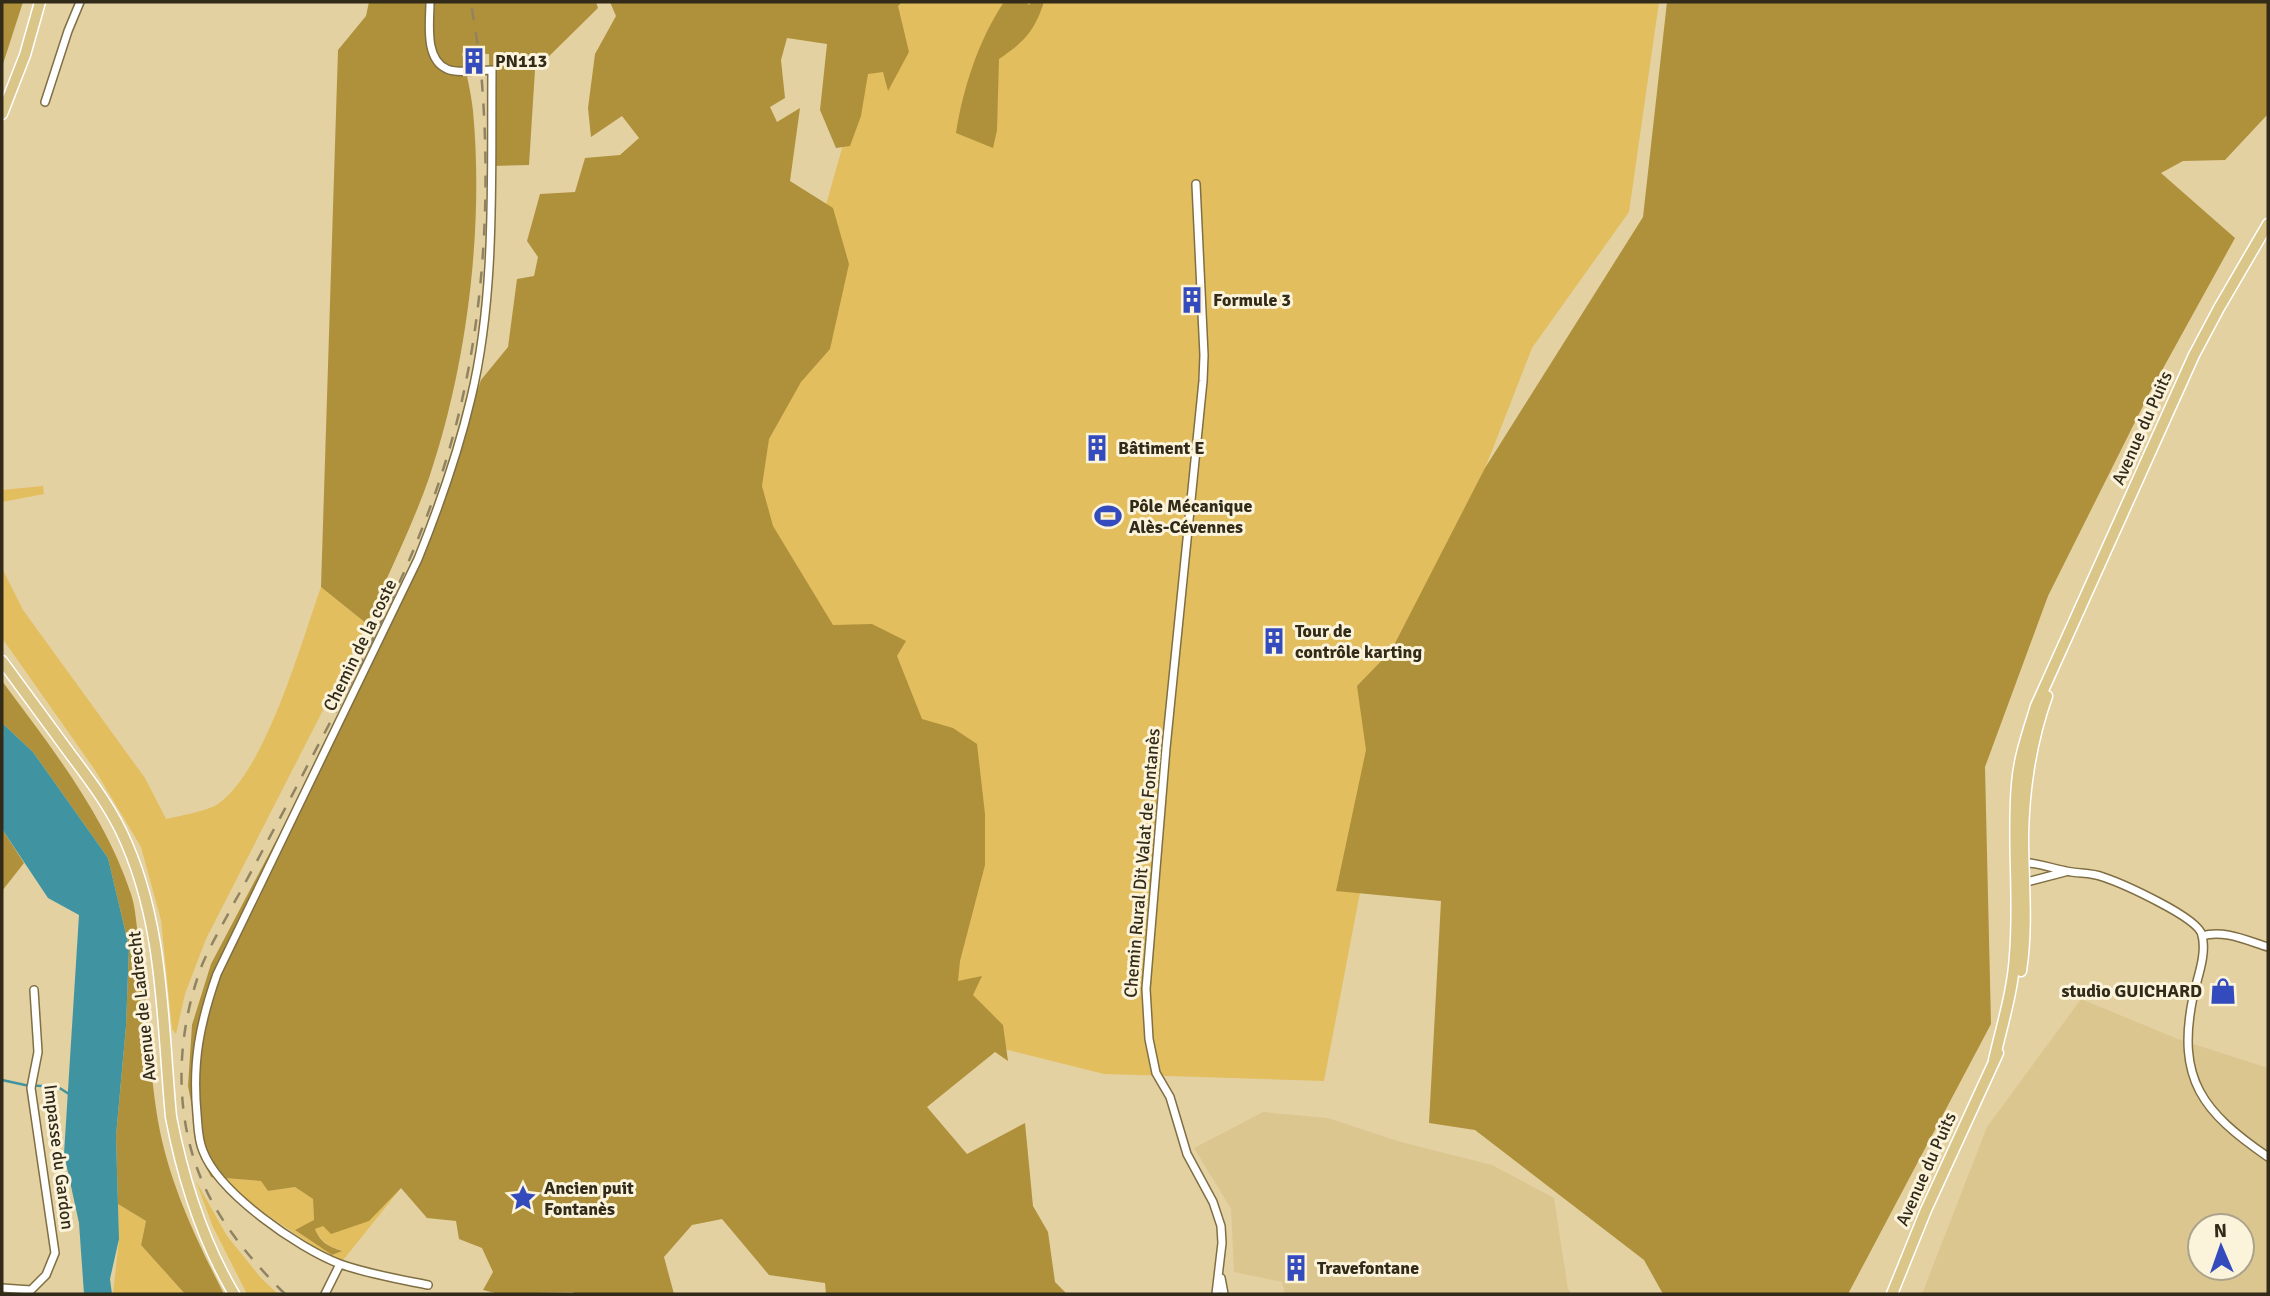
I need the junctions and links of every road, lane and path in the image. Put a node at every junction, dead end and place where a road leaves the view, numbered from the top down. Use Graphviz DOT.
graph roads {
  1 [pos="40,2"];
  2 [pos="80,2"];
  3 [pos="430,2"];
  4 [pos="45,102"];
  5 [pos="2,114"];
  6 [pos="1196,184"];
  7 [pos="2268,224"];
  8 [pos="1188,528"];
  9 [pos="1205,530"];
  10 [pos="2,660"];
  11 [pos="2020,862"];
  12 [pos="2067,872"];
  13 [pos="2020,883"];
  14 [pos="2202,936"];
  15 [pos="2268,947"];
  16 [pos="34,990"];
  17 [pos="2268,1157"];
  18 [pos="340,1264"];
  19 [pos="1220,1271"];
  20 [pos="428,1285"];
  21 [pos="2,1288"];
  22 [pos="234,1294"];
  23 [pos="326,1294"];
  24 [pos="1216,1294"];
  25 [pos="1224,1294"];
  26 [pos="1892,1294"];
  1 -- 5 [label="main road"];
  2 -- 4 [label="street"];
  3 -- 18 [label="street, Chemin de la coste"];
  6 -- 8 [label="street, Chemin Rural Dit Valat de Fontanès"];
  7 -- 11 [label="main road, Avenue du Puits"];
  8 -- 9 [label="street"];
  8 -- 19 [label="street, Chemin Rural Dit Valat de Fontanès"];
  10 -- 22 [label="main road, Avenue de Ladrecht"];
  11 -- 12 [label="street"];
  11 -- 13 [label="main road, Avenue du Puits"];
  12 -- 13 [label="street"];
  12 -- 14 [label="street"];
  13 -- 26 [label="main road, Avenue du Puits"];
  14 -- 15 [label="street"];
  14 -- 17 [label="street"];
  16 -- 21 [label="street, Impasse du Gardon"];
  18 -- 20 [label="street"];
  18 -- 23 [label="street"];
  19 -- 24 [label="street, Chemin Rural Dit Valat de Fontanès"];
  19 -- 25 [label="street, Chemin Rural Dit Valat de Fontanès"];
}
